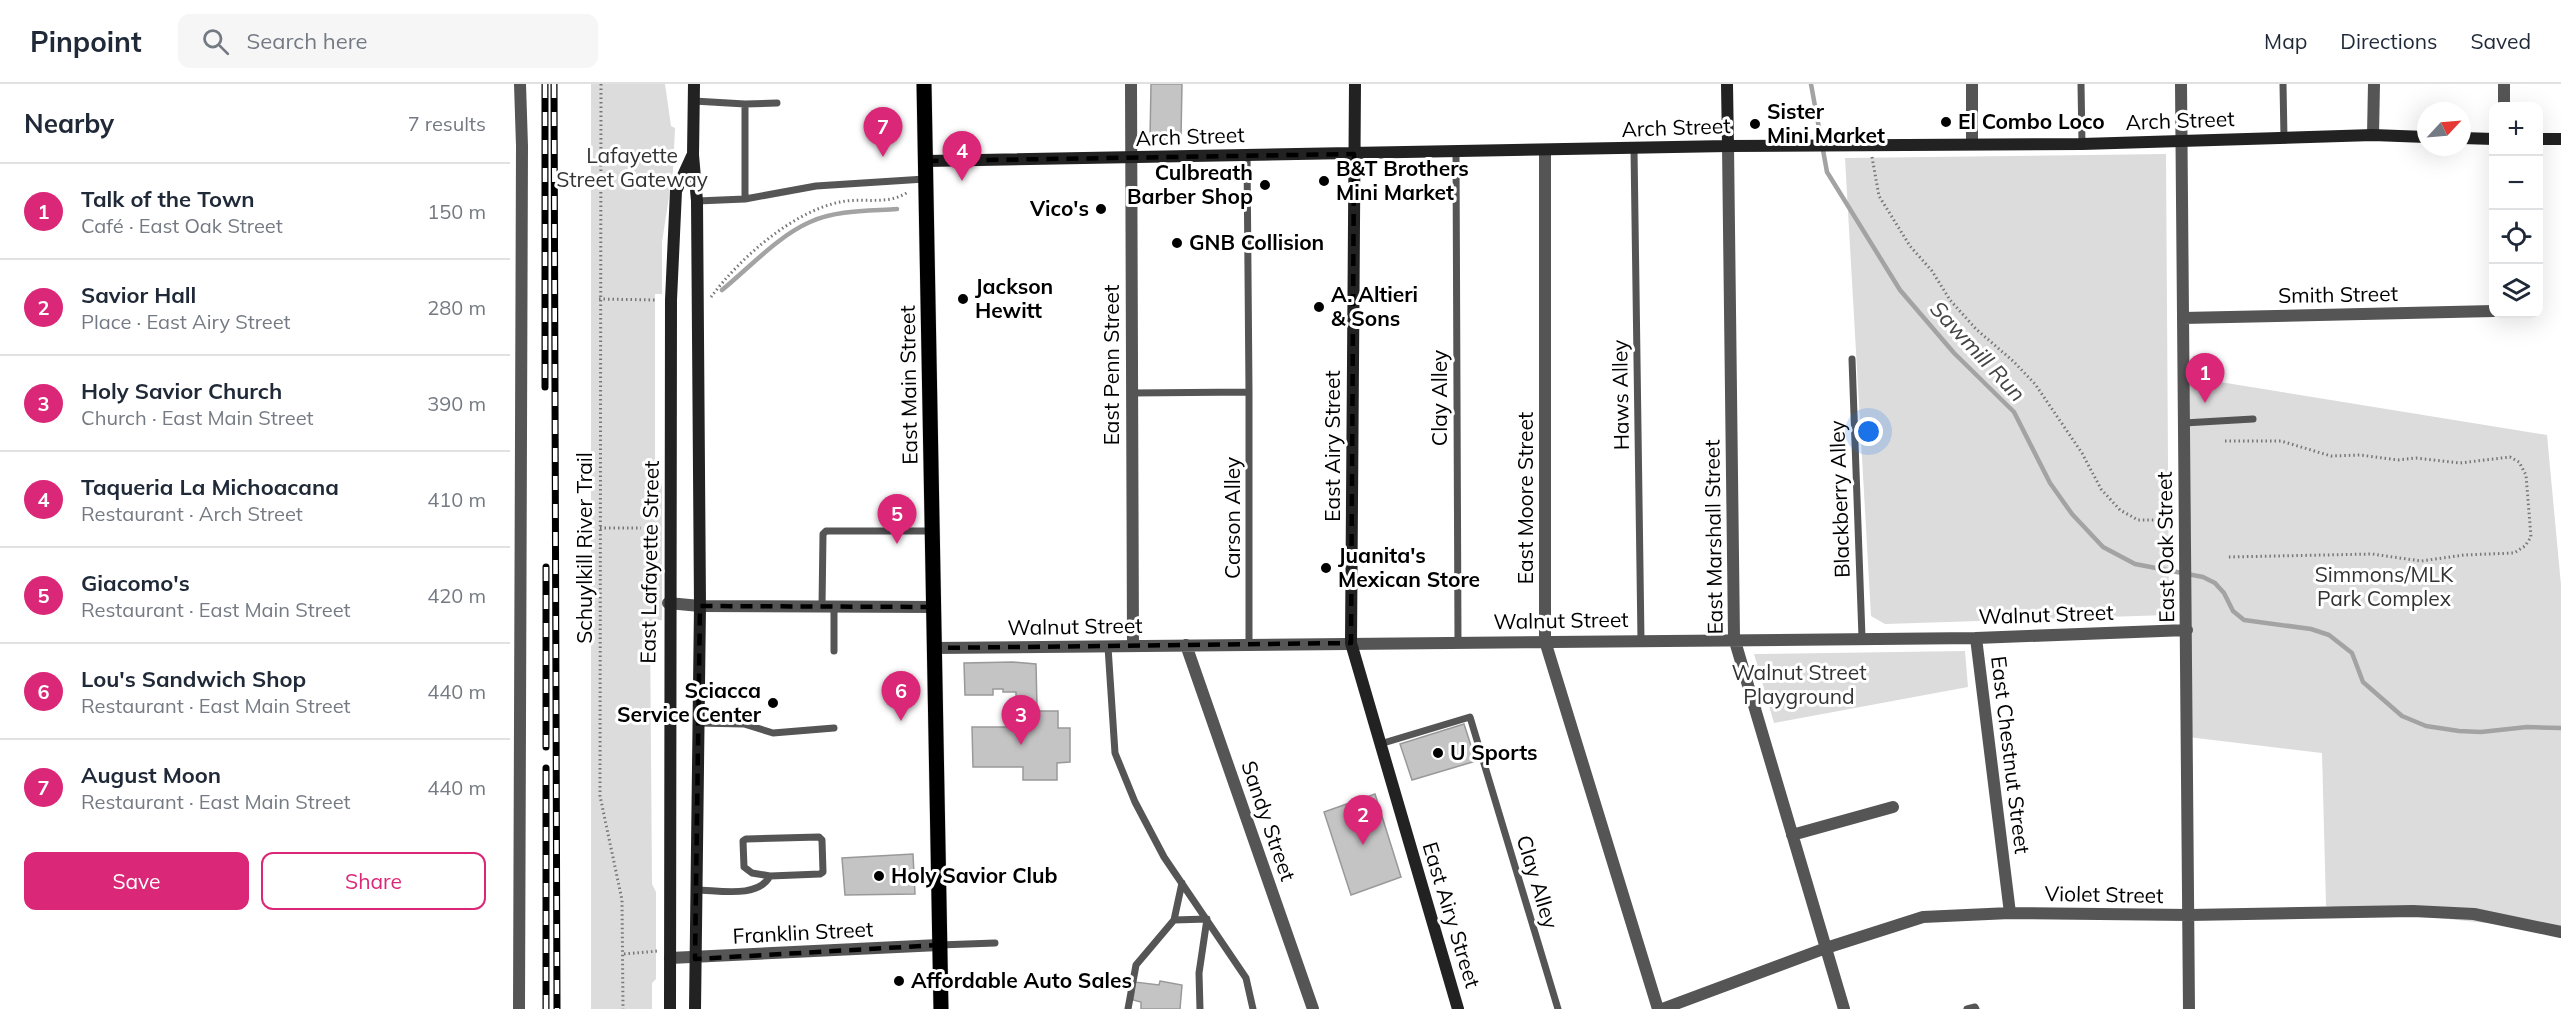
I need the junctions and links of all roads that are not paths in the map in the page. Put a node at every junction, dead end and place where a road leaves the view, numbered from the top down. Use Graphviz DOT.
graph roads {
  1 [pos="520,84"];
  2 [pos="694,84"];
  3 [pos="924,84"];
  4 [pos="1131,84"];
  5 [pos="1355,84"];
  6 [pos="1727,84"];
  7 [pos="1972,84"];
  8 [pos="2081,84"];
  9 [pos="2181,84"];
  10 [pos="2283,84"];
  11 [pos="2374,84"];
  12 [pos="2504,84"];
  13 [pos="693,101"];
  14 [pos="2504,102"];
  15 [pos="777,103"];
  16 [pos="745,104"];
  17 [pos="2373,135"];
  18 [pos="2417,137"];
  19 [pos="2284,138"];
  20 [pos="2471,138"];
  21 [pos="2489,139"];
  22 [pos="2543,139"];
  23 [pos="2561,139"];
  24 [pos="2181,141"];
  25 [pos="1972,144"];
  26 [pos="2082,144"];
  27 [pos="1728,146"];
  28 [pos="1634,149"];
  29 [pos="1545,151"];
  30 [pos="1456,152"];
  31 [pos="1247,154"];
  32 [pos="1354,154"];
  33 [pos="693,155"];
  34 [pos="1130,159"];
  35 [pos="927,161"];
  36 [pos="925,179"];
  37 [pos="745,199"];
  38 [pos="697,201"];
  39 [pos="516,272"];
  40 [pos="2489,311"];
  41 [pos="2183,318"];
  42 [pos="1852,359"];
  43 [pos="1249,392"];
  44 [pos="1131,393"];
  45 [pos="2253,419"];
  46 [pos="2184,423"];
  47 [pos="933,531"];
  48 [pos="668,603"];
  49 [pos="700,606"];
  50 [pos="828,607"];
  51 [pos="935,607"];
  52 [pos="2187,630"];
  53 [pos="1862,637"];
  54 [pos="1734,638"];
  55 [pos="1976,638"];
  56 [pos="1641,640"];
  57 [pos="1545,641"];
  58 [pos="1352,643"];
  59 [pos="1458,643"];
  60 [pos="1186,645"];
  61 [pos="1250,645"];
  62 [pos="1133,646"];
  63 [pos="1108,647"];
  64 [pos="936,648"];
  65 [pos="834,651"];
  66 [pos="698,723"];
  67 [pos="834,728"];
  68 [pos="1380,744"];
  69 [pos="1893,807"];
  70 [pos="1792,835"];
  71 [pos="770,876"];
  72 [pos="1182,883"];
  73 [pos="696,890"];
  74 [pos="2010,913"];
  75 [pos="2189,915"];
  76 [pos="1207,919"];
  77 [pos="1174,920"];
  78 [pos="2561,932"];
  79 [pos="995,943"];
  80 [pos="939,945"];
  81 [pos="1826,948"];
  82 [pos="670,958"];
  83 [pos="695,959"];
  84 [pos="516,1006"];
  85 [pos="670,1009"];
  86 [pos="695,1009"];
  87 [pos="941,1009"];
  88 [pos="1128,1009"];
  89 [pos="1200,1009"];
  90 [pos="1253,1009"];
  91 [pos="1313,1009"];
  92 [pos="1458,1009"];
  93 [pos="1558,1009"];
  94 [pos="1660,1009"];
  95 [pos="1844,1009"];
  96 [pos="1967,1009"];
  97 [pos="1976,1009"];
  98 [pos="2189,1009"];
  1 -- 39 [label="street"];
  2 -- 13 [label="street, East Lafayette Street"];
  3 -- 35 [label="main road, East Main Street"];
  4 -- 34 [label="street, East Penn Street"];
  5 -- 32 [label="street, East Airy Street"];
  6 -- 27 [label="street, East Marshall Street"];
  7 -- 25 [label="street"];
  8 -- 26 [label="lane"];
  9 -- 24 [label="street, East Oak Street"];
  10 -- 19 [label="lane"];
  11 -- 17 [label="street"];
  12 -- 14 [label="street"];
  13 -- 16 [label="lane"];
  13 -- 33 [label="street, East Lafayette Street"];
  15 -- 16 [label="lane"];
  16 -- 37 [label="lane"];
  17 -- 18 [label="street, Arch Street"];
  17 -- 19 [label="street, Arch Street"];
  19 -- 24 [label="street, Arch Street"];
  20 -- 21 [label="street"];
  22 -- 23 [label="street"];
  24 -- 26 [label="street, Arch Street"];
  24 -- 41 [label="street, East Oak Street"];
  25 -- 26 [label="street, Arch Street"];
  25 -- 27 [label="street, Arch Street"];
  27 -- 28 [label="street, Arch Street"];
  27 -- 54 [label="street, East Marshall Street"];
  28 -- 29 [label="street, Arch Street"];
  28 -- 56 [label="lane, Haws Alley"];
  29 -- 30 [label="street, Arch Street"];
  29 -- 57 [label="street, East Moore Street"];
  30 -- 32 [label="street, Arch Street"];
  30 -- 59 [label="lane, Clay Alley"];
  31 -- 32 [label="street, Arch Street"];
  31 -- 34 [label="street, Arch Street"];
  31 -- 43 [label="lane, Carson Alley"];
  32 -- 58 [label="street, East Airy Street"];
  33 -- 38 [label="street, East Lafayette Street"];
  33 -- 48 [label="street, East Lafayette Street"];
  34 -- 35 [label="street, Arch Street"];
  34 -- 44 [label="street, East Penn Street"];
  35 -- 36 [label="main road, East Main Street"];
  36 -- 37 [label="lane"];
  36 -- 47 [label="main road, East Main Street"];
  37 -- 38 [label="lane"];
  38 -- 49 [label="street, East Lafayette Street"];
  39 -- 84 [label="street"];
  40 -- 41 [label="street, Smith Street"];
  41 -- 46 [label="street, East Oak Street"];
  42 -- 53 [label="lane, Blackberry Alley"];
  43 -- 44 [label="lane"];
  43 -- 61 [label="lane, Carson Alley"];
  44 -- 62 [label="street, East Penn Street"];
  45 -- 46 [label="lane"];
  46 -- 52 [label="street, East Oak Street"];
  47 -- 50 [label="lane"];
  47 -- 51 [label="main road, East Main Street"];
  48 -- 49 [label="street"];
  48 -- 82 [label="street, East Lafayette Street"];
  49 -- 50 [label="street"];
  49 -- 66 [label="street, East Lafayette Street"];
  50 -- 51 [label="street"];
  50 -- 65 [label="lane"];
  51 -- 64 [label="main road, East Main Street"];
  52 -- 55 [label="street, Walnut Street"];
  52 -- 75 [label="street, East Oak Street"];
  53 -- 54 [label="street, Walnut Street"];
  53 -- 55 [label="street, Walnut Street"];
  54 -- 56 [label="street, Walnut Street"];
  54 -- 70 [label="street, East Marshall Street"];
  55 -- 74 [label="street, East Chestnut Street"];
  56 -- 57 [label="street, Walnut Street"];
  57 -- 59 [label="street, Walnut Street"];
  57 -- 94 [label="street, East Moore Street"];
  58 -- 59 [label="street, Walnut Street"];
  58 -- 61 [label="street, Walnut Street"];
  58 -- 68 [label="street, East Airy Street"];
  60 -- 61 [label="street, Walnut Street"];
  60 -- 62 [label="street, Walnut Street"];
  60 -- 91 [label="street, Sandy Street"];
  62 -- 63 [label="street, Walnut Street"];
  63 -- 64 [label="street, Walnut Street"];
  63 -- 72 [label="lane"];
  64 -- 80 [label="main road, East Main Street"];
  66 -- 67 [label="lane"];
  66 -- 73 [label="street, East Lafayette Street"];
  68 -- 92 [label="street, East Airy Street"];
  68 -- 93 [label="lane, Clay Alley"];
  69 -- 70 [label="street"];
  70 -- 81 [label="street, East Marshall Street"];
  71 -- 71 [label="lane"];
  71 -- 73 [label="lane"];
  72 -- 76 [label="lane"];
  72 -- 77 [label="lane"];
  73 -- 83 [label="street, East Lafayette Street"];
  74 -- 75 [label="street, Violet Street"];
  74 -- 81 [label="street, Violet Street"];
  75 -- 78 [label="street, Violet Street"];
  75 -- 98 [label="street, East Oak Street"];
  76 -- 77 [label="lane"];
  76 -- 89 [label="lane"];
  76 -- 90 [label="lane"];
  77 -- 88 [label="lane"];
  79 -- 80 [label="lane"];
  80 -- 83 [label="street, Franklin Street"];
  80 -- 87 [label="main road, East Main Street"];
  81 -- 94 [label="street, Violet Street"];
  81 -- 95 [label="street, East Marshall Street"];
  82 -- 83 [label="street, Franklin Street"];
  82 -- 85 [label="street, East Lafayette Street"];
  83 -- 86 [label="street, East Lafayette Street"];
  96 -- 97 [label="lane"];
}
